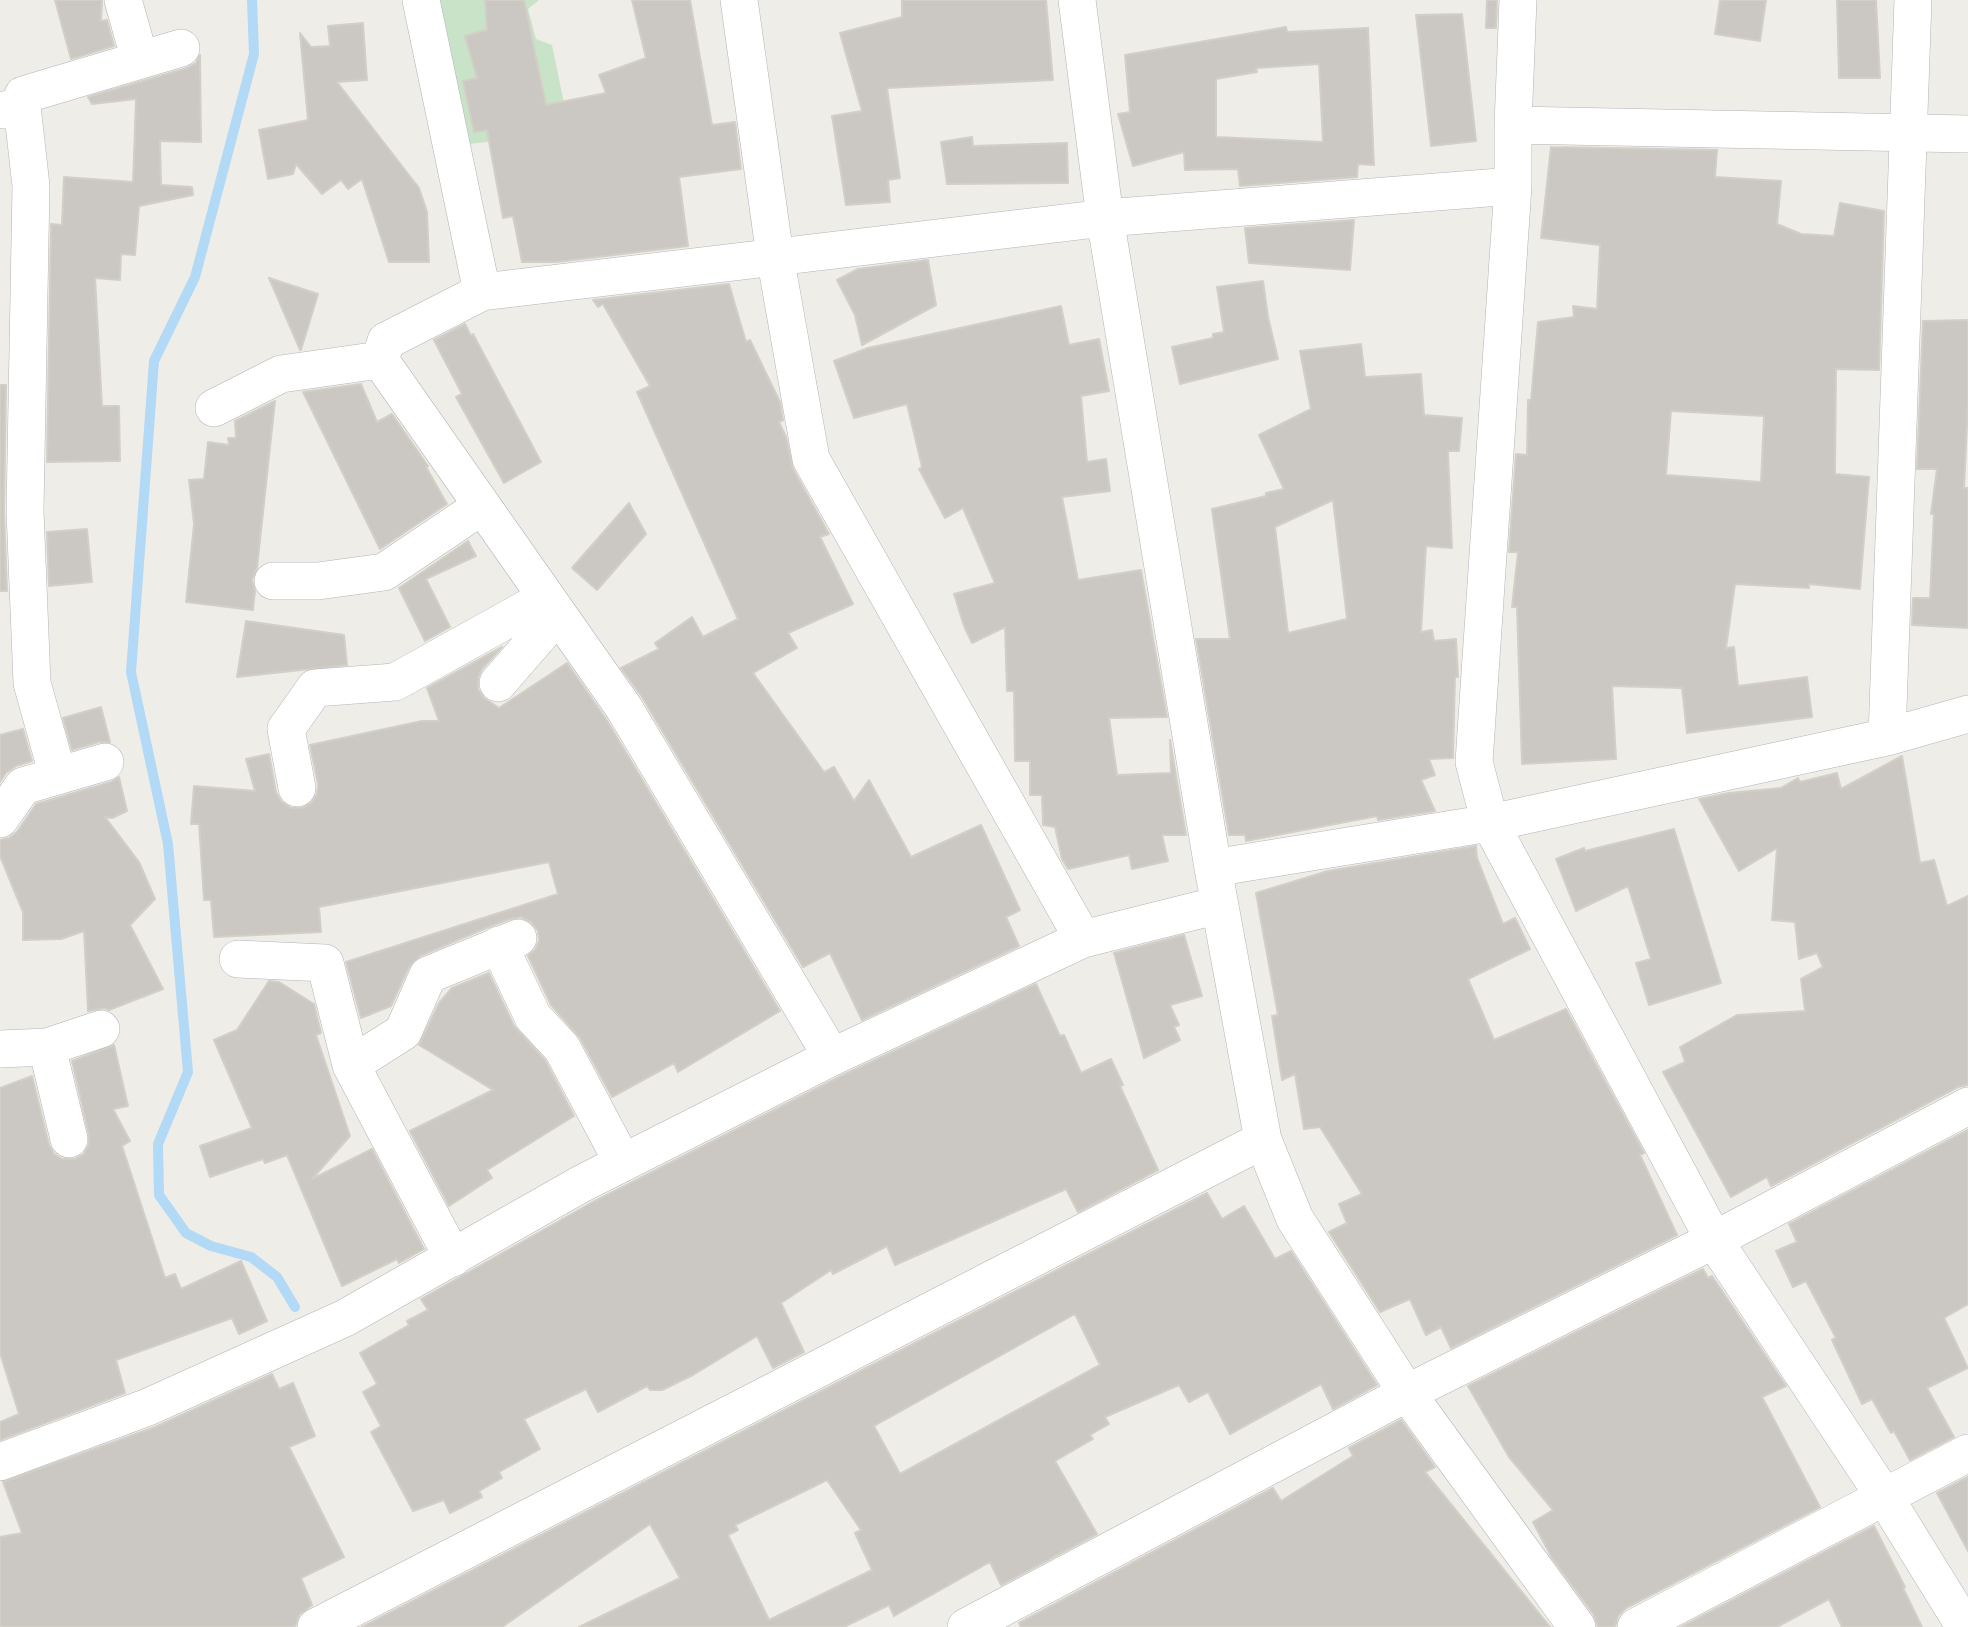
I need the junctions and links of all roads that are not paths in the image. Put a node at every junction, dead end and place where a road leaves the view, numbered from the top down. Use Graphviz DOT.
graph roads {
  1 [pos="123,0"];
  2 [pos="421,0"];
  3 [pos="739,0"];
  4 [pos="1077,0"];
  5 [pos="1518,0"];
  6 [pos="1913,0"];
  7 [pos="181,48"];
  8 [pos="140,61"];
  9 [pos="11,109"];
  10 [pos="1513,125"];
  11 [pos="1908,131"];
  12 [pos="1968,134"];
  13 [pos="1513,186"];
  14 [pos="1105,218"];
  15 [pos="775,256"];
  16 [pos="482,292"];
  17 [pos="380,360"];
  18 [pos="214,408"];
  19 [pos="482,506"];
  20 [pos="273,581"];
  21 [pos="552,606"];
  22 [pos="498,683"];
  23 [pos="1968,714"];
  24 [pos="1887,737"];
  25 [pos="105,762"];
  26 [pos="58,776"];
  27 [pos="297,788"];
  28 [pos="0,819"];
  29 [pos="1490,822"];
  30 [pos="1213,868"];
  31 [pos="1219,905"];
  32 [pos="1083,939"];
  33 [pos="238,959"];
  34 [pos="101,1029"];
  35 [pos="47,1047"];
  36 [pos="0,1049"];
  37 [pos="832,1057"];
  38 [pos="351,1065"];
  39 [pos="1968,1106"];
  40 [pos="69,1139"];
  41 [pos="1263,1140"];
  42 [pos="623,1163"];
  43 [pos="1714,1240"];
  44 [pos="453,1258"];
  45 [pos="1407,1393"];
  46 [pos="3,1451"];
  47 [pos="1968,1453"];
  48 [pos="1884,1496"];
  49 [pos="316,1627"];
  50 [pos="966,1627"];
  51 [pos="1577,1627"];
  52 [pos="1636,1627"];
  53 [pos="1965,1627"];
  1 -- 8 [label="street"];
  2 -- 16 [label="street"];
  3 -- 15 [label="street"];
  4 -- 14 [label="street"];
  5 -- 10 [label="street"];
  6 -- 11 [label="street"];
  7 -- 8 [label="street"];
  8 -- 9 [label="street"];
  9 -- 26 [label="street"];
  10 -- 11 [label="street"];
  10 -- 13 [label="street"];
  11 -- 12 [label="street"];
  11 -- 24 [label="street"];
  13 -- 14 [label="street"];
  13 -- 29 [label="street"];
  14 -- 15 [label="street"];
  14 -- 30 [label="street"];
  15 -- 16 [label="street"];
  15 -- 32 [label="street"];
  16 -- 17 [label="street"];
  17 -- 18 [label="street"];
  17 -- 19 [label="street"];
  19 -- 20 [label="street"];
  19 -- 21 [label="street"];
  21 -- 22 [label="street"];
  21 -- 27 [label="street"];
  21 -- 37 [label="street"];
  23 -- 24 [label="street"];
  24 -- 29 [label="street"];
  25 -- 26 [label="street"];
  26 -- 28 [label="street"];
  29 -- 30 [label="street"];
  29 -- 43 [label="street"];
  30 -- 31 [label="street"];
  31 -- 32 [label="street"];
  31 -- 41 [label="street"];
  32 -- 37 [label="street"];
  33 -- 38 [label="street"];
  34 -- 35 [label="street"];
  35 -- 36 [label="street"];
  35 -- 40 [label="street"];
  37 -- 42 [label="street"];
  38 -- 42 [label="street"];
  38 -- 44 [label="street"];
  39 -- 43 [label="street"];
  41 -- 45 [label="street"];
  41 -- 49 [label="street"];
  42 -- 44 [label="street"];
  43 -- 45 [label="street"];
  43 -- 48 [label="street"];
  44 -- 46 [label="street"];
  45 -- 50 [label="street"];
  45 -- 51 [label="street"];
  47 -- 48 [label="street"];
  48 -- 52 [label="street"];
  48 -- 53 [label="street"];
}
